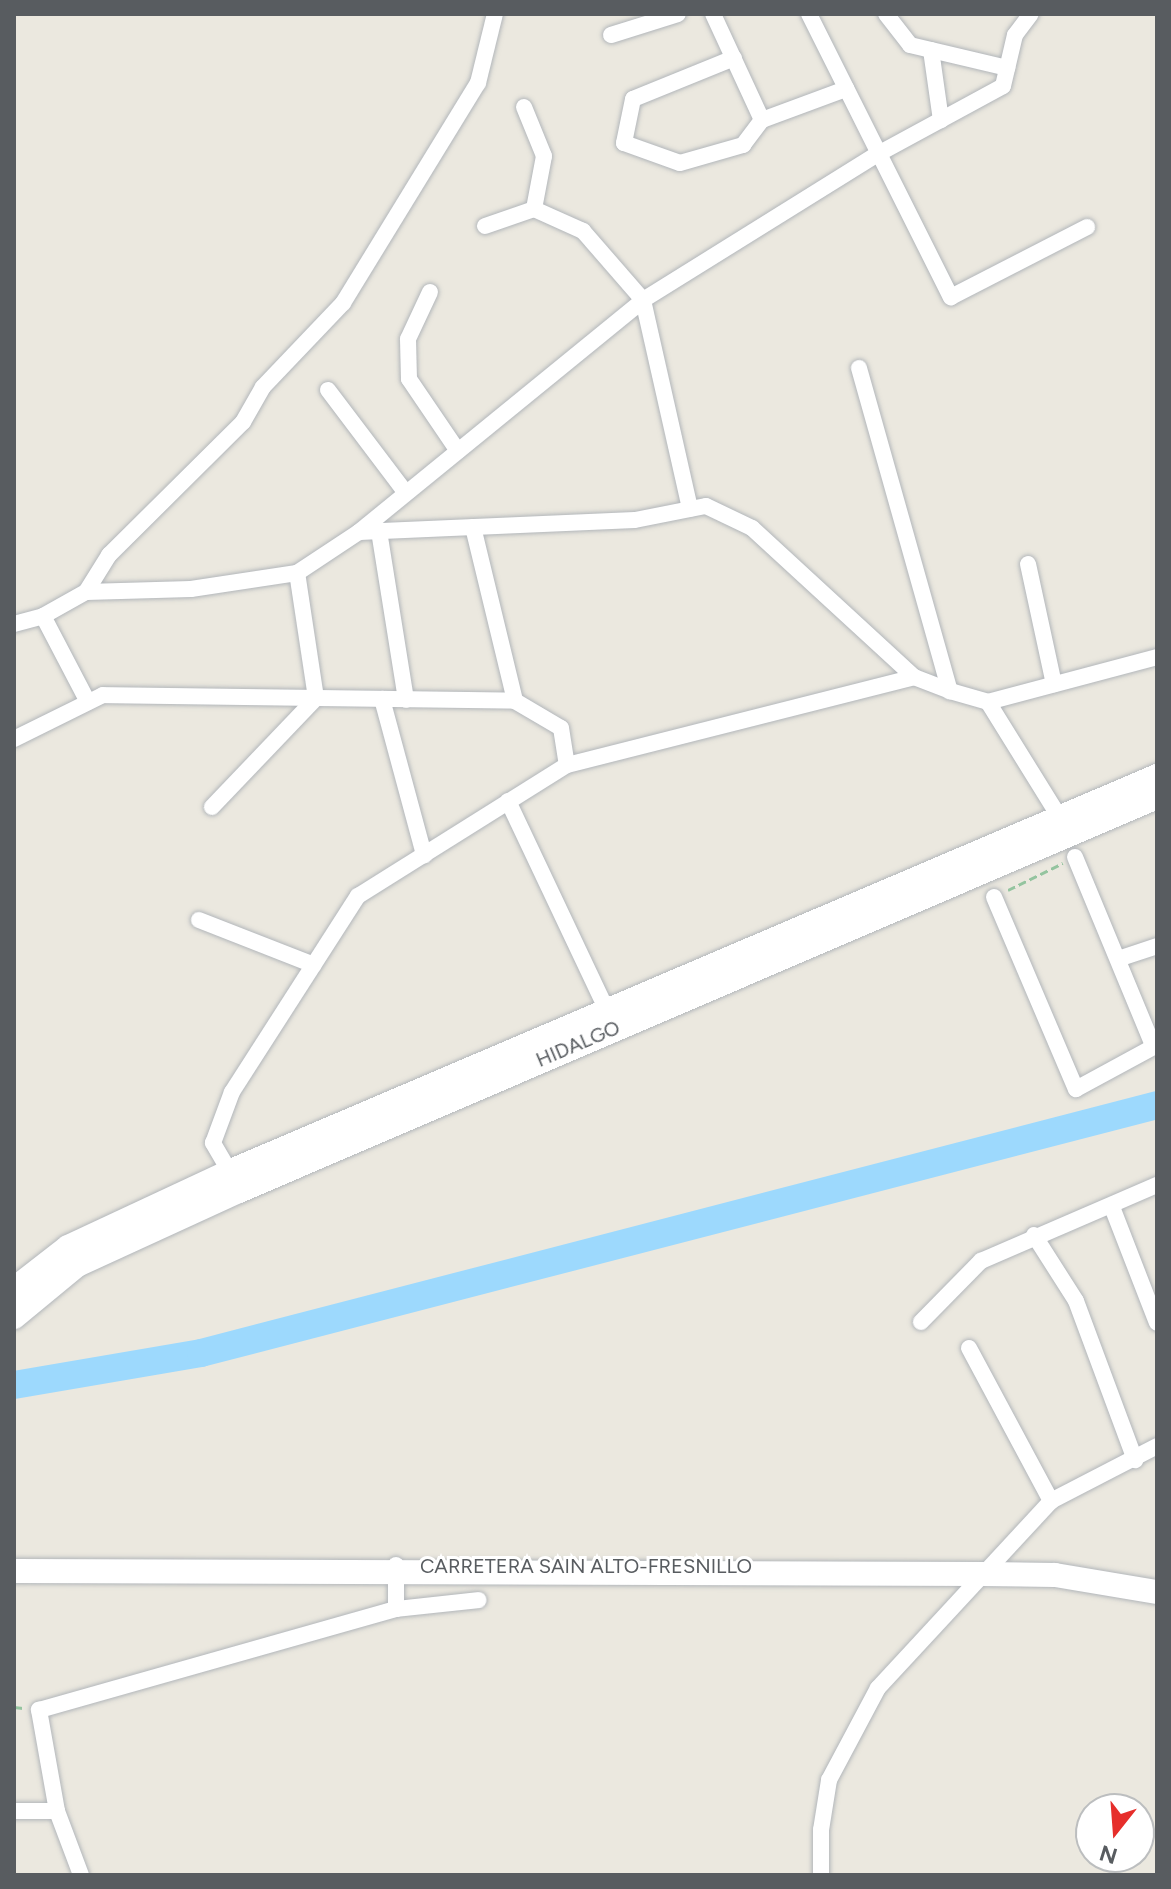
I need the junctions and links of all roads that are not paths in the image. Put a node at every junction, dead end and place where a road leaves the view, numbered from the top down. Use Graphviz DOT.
graph roads {
  1 [pos="495,14"];
  2 [pos="678,14"];
  3 [pos="713,14"];
  4 [pos="809,14"];
  5 [pos="886,14"];
  6 [pos="1031,14"];
  7 [pos="611,35"];
  8 [pos="931,50"];
  9 [pos="734,58"];
  10 [pos="1007,68"];
  11 [pos="846,89"];
  12 [pos="524,107"];
  13 [pos="762,120"];
  14 [pos="941,120"];
  15 [pos="878,154"];
  16 [pos="534,209"];
  17 [pos="485,226"];
  18 [pos="1087,227"];
  19 [pos="430,292"];
  20 [pos="643,300"];
  21 [pos="859,368"];
  22 [pos="328,390"];
  23 [pos="458,451"];
  24 [pos="406,493"];
  25 [pos="690,509"];
  26 [pos="473,527"];
  27 [pos="379,531"];
  28 [pos="359,532"];
  29 [pos="1028,564"];
  30 [pos="297,573"];
  31 [pos="86,592"];
  32 [pos="43,616"];
  33 [pos="14,624"];
  34 [pos="1157,657"];
  35 [pos="914,677"];
  36 [pos="1054,684"];
  37 [pos="950,691"];
  38 [pos="316,698"];
  39 [pos="382,699"];
  40 [pos="406,700"];
  41 [pos="515,701"];
  42 [pos="88,702"];
  43 [pos="988,702"];
  44 [pos="14,739"];
  45 [pos="567,765"];
  46 [pos="1157,776"];
  47 [pos="1157,797"];
  48 [pos="508,801"];
  49 [pos="212,807"];
  50 [pos="1064,824"];
  51 [pos="424,855"];
  52 [pos="1075,857"];
  53 [pos="994,897"];
  54 [pos="199,920"];
  55 [pos="1157,946"];
  56 [pos="1118,959"];
  57 [pos="314,965"];
  58 [pos="611,1019"];
  59 [pos="1155,1045"];
  60 [pos="235,1181"];
  61 [pos="1157,1185"];
  62 [pos="1112,1207"];
  63 [pos="1034,1235"];
  64 [pos="14,1289"];
  65 [pos="14,1317"];
  66 [pos="921,1322"];
  67 [pos="1157,1323"];
  68 [pos="969,1348"];
  69 [pos="1157,1446"];
  70 [pos="1135,1460"];
  71 [pos="1051,1501"];
  72 [pos="14,1563"];
  73 [pos="396,1568"];
  74 [pos="986,1570"];
  75 [pos="14,1571"];
  76 [pos="1157,1584"];
  77 [pos="1157,1592"];
  78 [pos="479,1600"];
  79 [pos="396,1609"];
  80 [pos="14,1811"];
  81 [pos="57,1811"];
  82 [pos="821,1858"];
  83 [pos="81,1875"];
  84 [pos="821,1875"];
  85 [pos="828,1875"];
  1 -- 31 [label="street"];
  2 -- 7 [label="street"];
  3 -- 9 [label="street"];
  4 -- 11 [label="street"];
  5 -- 8 [label="street"];
  6 -- 10 [label="street"];
  8 -- 10 [label="street"];
  8 -- 14 [label="street"];
  9 -- 13 [label="street"];
  9 -- 13 [label="street"];
  10 -- 14 [label="street"];
  11 -- 13 [label="street"];
  11 -- 15 [label="street"];
  12 -- 16 [label="street"];
  14 -- 15 [label="street"];
  15 -- 18 [label="street"];
  15 -- 20 [label="street"];
  16 -- 17 [label="street"];
  16 -- 20 [label="street"];
  19 -- 23 [label="street"];
  20 -- 23 [label="street"];
  20 -- 25 [label="street"];
  21 -- 37 [label="street"];
  22 -- 24 [label="street"];
  23 -- 24 [label="street"];
  24 -- 28 [label="street"];
  25 -- 26 [label="street"];
  25 -- 35 [label="street"];
  26 -- 27 [label="street"];
  26 -- 41 [label="street"];
  27 -- 28 [label="street"];
  27 -- 40 [label="street"];
  28 -- 30 [label="street"];
  29 -- 36 [label="street"];
  30 -- 31 [label="street"];
  30 -- 38 [label="street"];
  31 -- 32 [label="street"];
  32 -- 33 [label="street"];
  32 -- 42 [label="street"];
  34 -- 36 [label="street"];
  35 -- 37 [label="street"];
  35 -- 45 [label="street"];
  36 -- 43 [label="street"];
  37 -- 43 [label="street"];
  38 -- 39 [label="street"];
  38 -- 42 [label="street"];
  38 -- 49 [label="street"];
  39 -- 40 [label="street"];
  39 -- 51 [label="street"];
  40 -- 41 [label="street"];
  41 -- 45 [label="street"];
  42 -- 44 [label="street"];
  43 -- 50 [label="street"];
  45 -- 48 [label="street"];
  46 -- 50 [label="main road, HIDALGO"];
  47 -- 50 [label="main road, HIDALGO"];
  48 -- 51 [label="street"];
  48 -- 58 [label="street"];
  50 -- 58 [label="main road, HIDALGO"];
  51 -- 57 [label="street"];
  52 -- 56 [label="street"];
  53 -- 59 [label="street"];
  54 -- 57 [label="street"];
  55 -- 56 [label="street"];
  56 -- 59 [label="street"];
  57 -- 60 [label="street"];
  58 -- 60 [label="main road, HIDALGO"];
  60 -- 64 [label="main road, HIDALGO"];
  60 -- 65 [label="main road, HIDALGO"];
  61 -- 62 [label="street"];
  62 -- 63 [label="street"];
  62 -- 67 [label="street"];
  63 -- 66 [label="street"];
  63 -- 70 [label="street"];
  68 -- 71 [label="street"];
  69 -- 70 [label="street"];
  70 -- 71 [label="street"];
  71 -- 74 [label="street"];
  72 -- 73 [label="main road, CARRETERA SAIN ALTO-FRESNILLO"];
  73 -- 74 [label="main road"];
  73 -- 75 [label="main road"];
  73 -- 79 [label="street"];
  74 -- 76 [label="main road"];
  74 -- 77 [label="main road"];
  74 -- 82 [label="street"];
  78 -- 79 [label="street"];
  79 -- 81 [label="street"];
  80 -- 81 [label="street"];
  81 -- 83 [label="street"];
  82 -- 84 [label="street"];
  82 -- 85 [label="street"];
}
